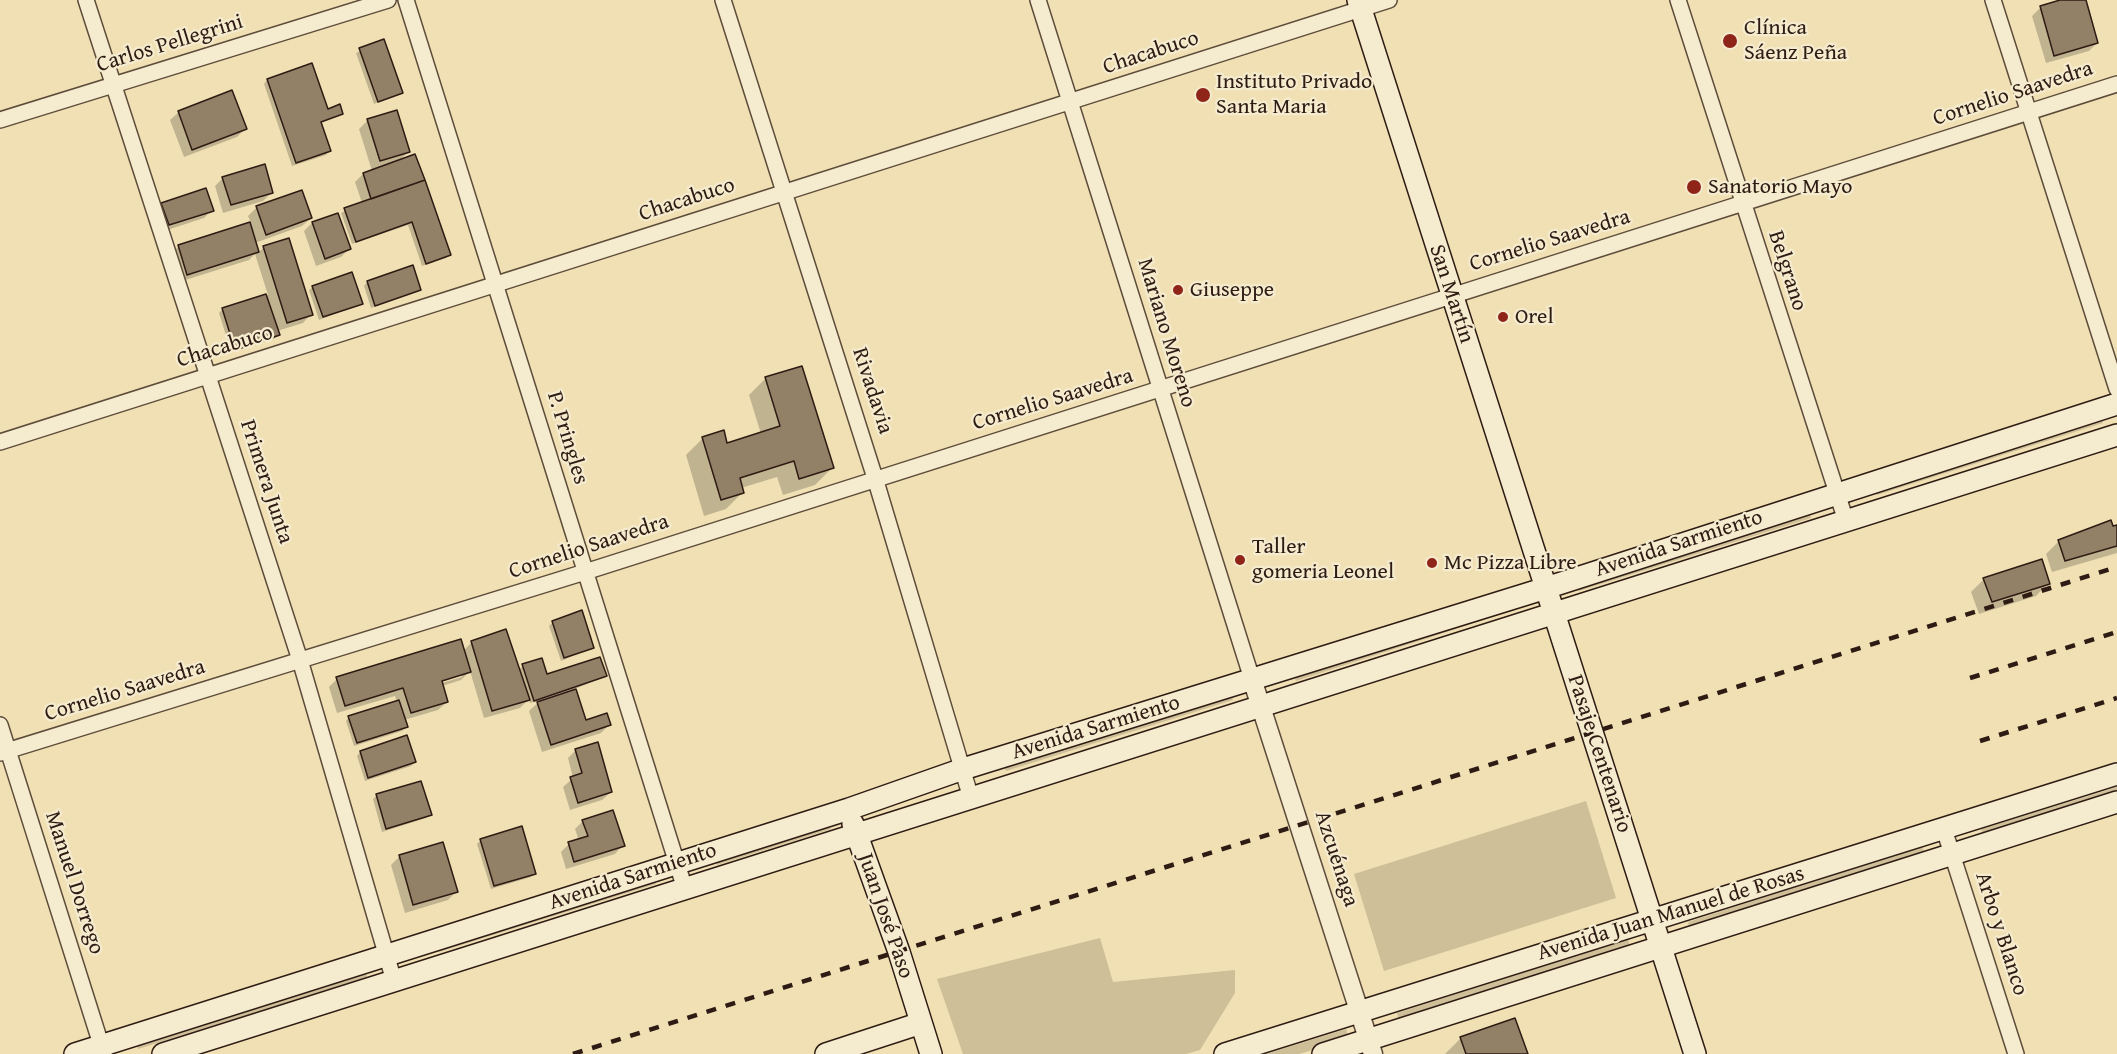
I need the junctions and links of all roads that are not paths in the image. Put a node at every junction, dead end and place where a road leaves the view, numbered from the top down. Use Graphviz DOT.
graph roads {
  1 [pos="86,0"];
  2 [pos="388,0"];
  3 [pos="406,0"];
  4 [pos="723,0"];
  5 [pos="1038,0"];
  6 [pos="1389,0"];
  7 [pos="1678,0"];
  8 [pos="1993,0"];
  9 [pos="1359,4"];
  10 [pos="2117,84"];
  11 [pos="112,85"];
  12 [pos="1071,103"];
  13 [pos="2030,113"];
  14 [pos="0,120"];
  15 [pos="785,192"];
  16 [pos="1742,205"];
  17 [pos="497,286"];
  18 [pos="1452,295"];
  19 [pos="208,376"];
  20 [pos="2117,389"];
  21 [pos="1161,390"];
  22 [pos="2117,404"];
  23 [pos="2117,435"];
  24 [pos="0,442"];
  25 [pos="875,478"];
  26 [pos="1837,492"];
  27 [pos="1846,520"];
  28 [pos="585,572"];
  29 [pos="1546,588"];
  30 [pos="1554,613"];
  31 [pos="300,660"];
  32 [pos="1252,679"];
  33 [pos="1262,705"];
  34 [pos="0,725"];
  35 [pos="4,752"];
  36 [pos="963,769"];
  37 [pos="2117,774"];
  38 [pos="971,798"];
  39 [pos="2117,802"];
  40 [pos="849,808"];
  41 [pos="1944,829"];
  42 [pos="856,836"];
  43 [pos="1952,854"];
  44 [pos="678,862"];
  45 [pos="685,889"];
  46 [pos="1652,920"];
  47 [pos="1661,947"];
  48 [pos="387,955"];
  49 [pos="394,981"];
  50 [pos="1360,1012"];
  51 [pos="921,1023"];
  52 [pos="1371,1047"];
  53 [pos="103,1050"];
  54 [pos="927,1053"];
  55 [pos="75,1054"];
  56 [pos="164,1054"];
  57 [pos="826,1054"];
  58 [pos="1225,1054"];
  59 [pos="1323,1054"];
  60 [pos="1695,1054"];
  61 [pos="2016,1054"];
  1 -- 11 [label="street, Primera Junta"];
  2 -- 11 [label="street, Carlos Pellegrini"];
  3 -- 17 [label="street, P. Pringles"];
  4 -- 15 [label="street, Rivadavia"];
  5 -- 12 [label="street, Mariano Moreno"];
  6 -- 9 [label="street, Chacabuco"];
  7 -- 16 [label="street, Belgrano"];
  8 -- 13 [label="street"];
  9 -- 12 [label="street, Chacabuco"];
  9 -- 18 [label="main road, San Martín"];
  10 -- 13 [label="street, Cornelio Saavedra"];
  11 -- 14 [label="street, Carlos Pellegrini"];
  11 -- 19 [label="street, Primera Junta"];
  12 -- 15 [label="street, Chacabuco"];
  12 -- 21 [label="street, Mariano Moreno"];
  13 -- 16 [label="street, Cornelio Saavedra"];
  13 -- 20 [label="street"];
  15 -- 17 [label="street, Chacabuco"];
  15 -- 25 [label="street, Rivadavia"];
  16 -- 18 [label="street, Cornelio Saavedra"];
  16 -- 26 [label="street, Belgrano"];
  17 -- 19 [label="street, Chacabuco"];
  17 -- 28 [label="street, P. Pringles"];
  18 -- 21 [label="street, Cornelio Saavedra"];
  18 -- 29 [label="main road, San Martín"];
  19 -- 24 [label="street, Chacabuco"];
  19 -- 31 [label="street, Primera Junta"];
  21 -- 25 [label="street, Cornelio Saavedra"];
  21 -- 32 [label="street, Mariano Moreno"];
  22 -- 26 [label="main road, Avenida Sarmiento"];
  23 -- 27 [label="main road, Avenida Sarmiento"];
  25 -- 28 [label="street, Cornelio Saavedra"];
  25 -- 36 [label="street, Rivadavia"];
  26 -- 27 [label="street, Belgrano"];
  26 -- 29 [label="main road, Avenida Sarmiento"];
  27 -- 30 [label="main road, Avenida Sarmiento"];
  28 -- 31 [label="street, Cornelio Saavedra"];
  28 -- 44 [label="street, P. Pringles"];
  29 -- 30 [label="main road, Pasaje Centenario"];
  29 -- 32 [label="main road, Avenida Sarmiento"];
  30 -- 33 [label="main road, Avenida Sarmiento"];
  30 -- 46 [label="main road, Pasaje Centenario"];
  31 -- 35 [label="street, Cornelio Saavedra"];
  31 -- 48 [label="street, Primera Junta"];
  32 -- 33 [label="street, Azcuénaga"];
  32 -- 36 [label="main road, Avenida Sarmiento"];
  33 -- 38 [label="main road, Avenida Sarmiento"];
  33 -- 50 [label="street, Azcuénaga"];
  34 -- 35 [label="street, Manuel Dorrego"];
  35 -- 53 [label="street, Manuel Dorrego"];
  36 -- 38 [label="street, Rivadavia"];
  36 -- 40 [label="main road, Avenida Sarmiento"];
  37 -- 41 [label="main road, Avenida Juan Manuel de Rosas"];
  38 -- 42 [label="main road, Avenida Sarmiento"];
  39 -- 43 [label="main road, Avenida Juan Manuel de Rosas"];
  40 -- 42 [label="main road, Juan José Paso"];
  40 -- 44 [label="main road, Avenida Sarmiento"];
  41 -- 43 [label="street, Arbo y Blanco"];
  41 -- 46 [label="main road, Avenida Juan Manuel de Rosas"];
  42 -- 45 [label="main road, Avenida Sarmiento"];
  42 -- 51 [label="main road, Juan José Paso"];
  43 -- 47 [label="main road, Avenida Juan Manuel de Rosas"];
  43 -- 61 [label="street, Arbo y Blanco"];
  44 -- 45 [label="street, P. Pringles"];
  44 -- 48 [label="main road, Avenida Sarmiento"];
  45 -- 49 [label="main road, Avenida Sarmiento"];
  46 -- 47 [label="main road, Pasaje Centenario"];
  46 -- 50 [label="main road, Avenida Juan Manuel de Rosas"];
  47 -- 52 [label="main road, Avenida Juan Manuel de Rosas"];
  47 -- 60 [label="main road, Pasaje Centenario"];
  48 -- 49 [label="street, Primera Junta"];
  48 -- 53 [label="main road, Avenida Sarmiento"];
  49 -- 56 [label="main road, Avenida Sarmiento"];
  50 -- 52 [label="street, Azcuénaga"];
  50 -- 58 [label="main road, Avenida Juan Manuel de Rosas"];
  51 -- 54 [label="main road"];
  51 -- 57 [label="main road"];
  52 -- 59 [label="main road, Avenida Juan Manuel de Rosas"];
  53 -- 55 [label="main road, Avenida Sarmiento"];
}
